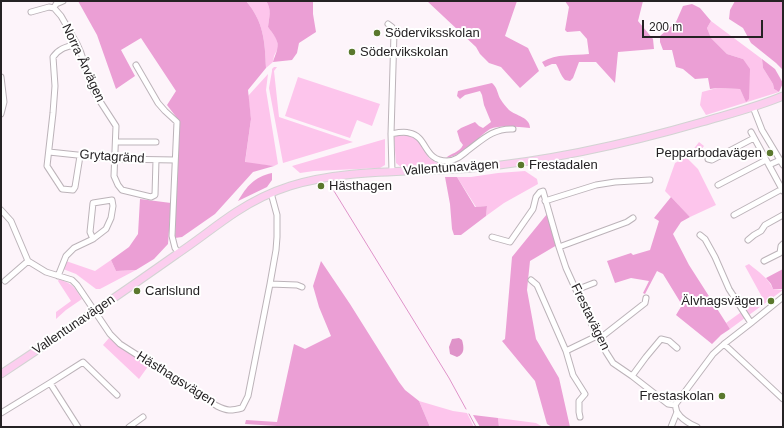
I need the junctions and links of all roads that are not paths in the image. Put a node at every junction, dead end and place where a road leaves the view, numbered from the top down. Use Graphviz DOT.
graph roads {
  1 [pos="63,1"];
  2 [pos="54,8"];
  3 [pos="31,12"];
  4 [pos="388,24"];
  5 [pos="76,44"];
  6 [pos="136,65"];
  7 [pos="1,77"];
  8 [pos="783,96"];
  9 [pos="753,107"];
  10 [pos="1,114"];
  11 [pos="513,129"];
  12 [pos="751,132"];
  13 [pos="391,134"];
  14 [pos="754,138"];
  15 [pos="116,142"];
  16 [pos="156,142"];
  17 [pos="49,152"];
  18 [pos="80,156"];
  19 [pos="708,159"];
  20 [pos="115,160"];
  21 [pos="156,160"];
  22 [pos="175,160"];
  23 [pos="766,160"];
  24 [pos="780,160"];
  25 [pos="769,165"];
  26 [pos="783,165"];
  27 [pos="392,172"];
  28 [pos="650,180"];
  29 [pos="718,185"];
  30 [pos="782,190"];
  31 [pos="271,193"];
  32 [pos="545,201"];
  33 [pos="1,210"];
  34 [pos="734,215"];
  35 [pos="783,215"];
  36 [pos="633,218"];
  37 [pos="700,235"];
  38 [pos="492,237"];
  39 [pos="93,239"];
  40 [pos="748,240"];
  41 [pos="783,244"];
  42 [pos="559,247"];
  43 [pos="179,253"];
  44 [pos="28,261"];
  45 [pos="764,261"];
  46 [pos="58,276"];
  47 [pos="531,280"];
  48 [pos="6,281"];
  49 [pos="594,283"];
  50 [pos="270,284"];
  51 [pos="302,287"];
  52 [pos="576,290"];
  53 [pos="783,297"];
  54 [pos="646,298"];
  55 [pos="94,311"];
  56 [pos="751,324"];
  57 [pos="598,337"];
  58 [pos="724,344"];
  59 [pos="678,348"];
  60 [pos="566,351"];
  61 [pos="1,374"];
  62 [pos="632,376"];
  63 [pos="50,383"];
  64 [pos="117,395"];
  65 [pos="783,399"];
  66 [pos="675,405"];
  67 [pos="677,412"];
  68 [pos="1,413"];
  69 [pos="143,417"];
  70 [pos="580,417"];
  71 [pos="78,427"];
  72 [pos="129,427"];
  73 [pos="671,427"];
  74 [pos="697,427"];
  1 -- 2 [label="street"];
  2 -- 3 [label="street"];
  2 -- 5 [label="street, Norra Årvägen"];
  4 -- 13 [label="street"];
  5 -- 15 [label="street, Norra Årvägen"];
  5 -- 17 [label="street"];
  6 -- 22 [label="street"];
  7 -- 10 [label="street"];
  8 -- 9 [label="main road, Vallentunavägen"];
  9 -- 24 [label="street"];
  9 -- 27 [label="main road, Vallentunavägen"];
  11 -- 13 [label="street"];
  12 -- 14 [label="street"];
  13 -- 27 [label="street"];
  14 -- 19 [label="street"];
  14 -- 23 [label="street"];
  15 -- 16 [label="street"];
  15 -- 20 [label="street, Norra Årvägen"];
  17 -- 18 [label="street, Grytagränd"];
  17 -- 18 [label="street"];
  18 -- 20 [label="street, Grytagränd"];
  20 -- 21 [label="street, Grytagränd"];
  20 -- 21 [label="street, Norra Årvägen"];
  21 -- 22 [label="street, Grytagränd"];
  22 -- 43 [label="street"];
  23 -- 25 [label="street"];
  23 -- 29 [label="street"];
  24 -- 25 [label="street"];
  24 -- 26 [label="street"];
  25 -- 30 [label="street"];
  27 -- 31 [label="main road, Vallentunavägen"];
  28 -- 32 [label="street"];
  30 -- 34 [label="street"];
  31 -- 43 [label="main road, Vallentunavägen"];
  31 -- 50 [label="street, Hästhagsvägen"];
  32 -- 38 [label="street, Frestavägen"];
  32 -- 42 [label="street, Frestavägen"];
  33 -- 44 [label="street"];
  35 -- 40 [label="street"];
  36 -- 42 [label="street"];
  37 -- 56 [label="street"];
  39 -- 39 [label="street"];
  39 -- 46 [label="street"];
  41 -- 45 [label="street"];
  42 -- 52 [label="street, Frestavägen"];
  43 -- 55 [label="main road, Vallentunavägen"];
  44 -- 46 [label="street"];
  44 -- 48 [label="street"];
  46 -- 55 [label="street"];
  47 -- 60 [label="street"];
  49 -- 52 [label="street"];
  50 -- 51 [label="street"];
  50 -- 55 [label="street, Hästhagsvägen"];
  52 -- 57 [label="street, Frestavägen"];
  53 -- 56 [label="street"];
  54 -- 57 [label="street"];
  55 -- 61 [label="main road, Vallentunavägen"];
  56 -- 58 [label="street"];
  57 -- 60 [label="street"];
  57 -- 62 [label="street, Frestavägen"];
  58 -- 65 [label="street"];
  58 -- 66 [label="street"];
  59 -- 62 [label="street"];
  60 -- 70 [label="street"];
  62 -- 66 [label="street, Frestavägen"];
  63 -- 64 [label="street"];
  63 -- 68 [label="street"];
  63 -- 71 [label="street"];
  66 -- 67 [label="street"];
  67 -- 73 [label="street"];
  67 -- 74 [label="street"];
  69 -- 72 [label="street"];
}
